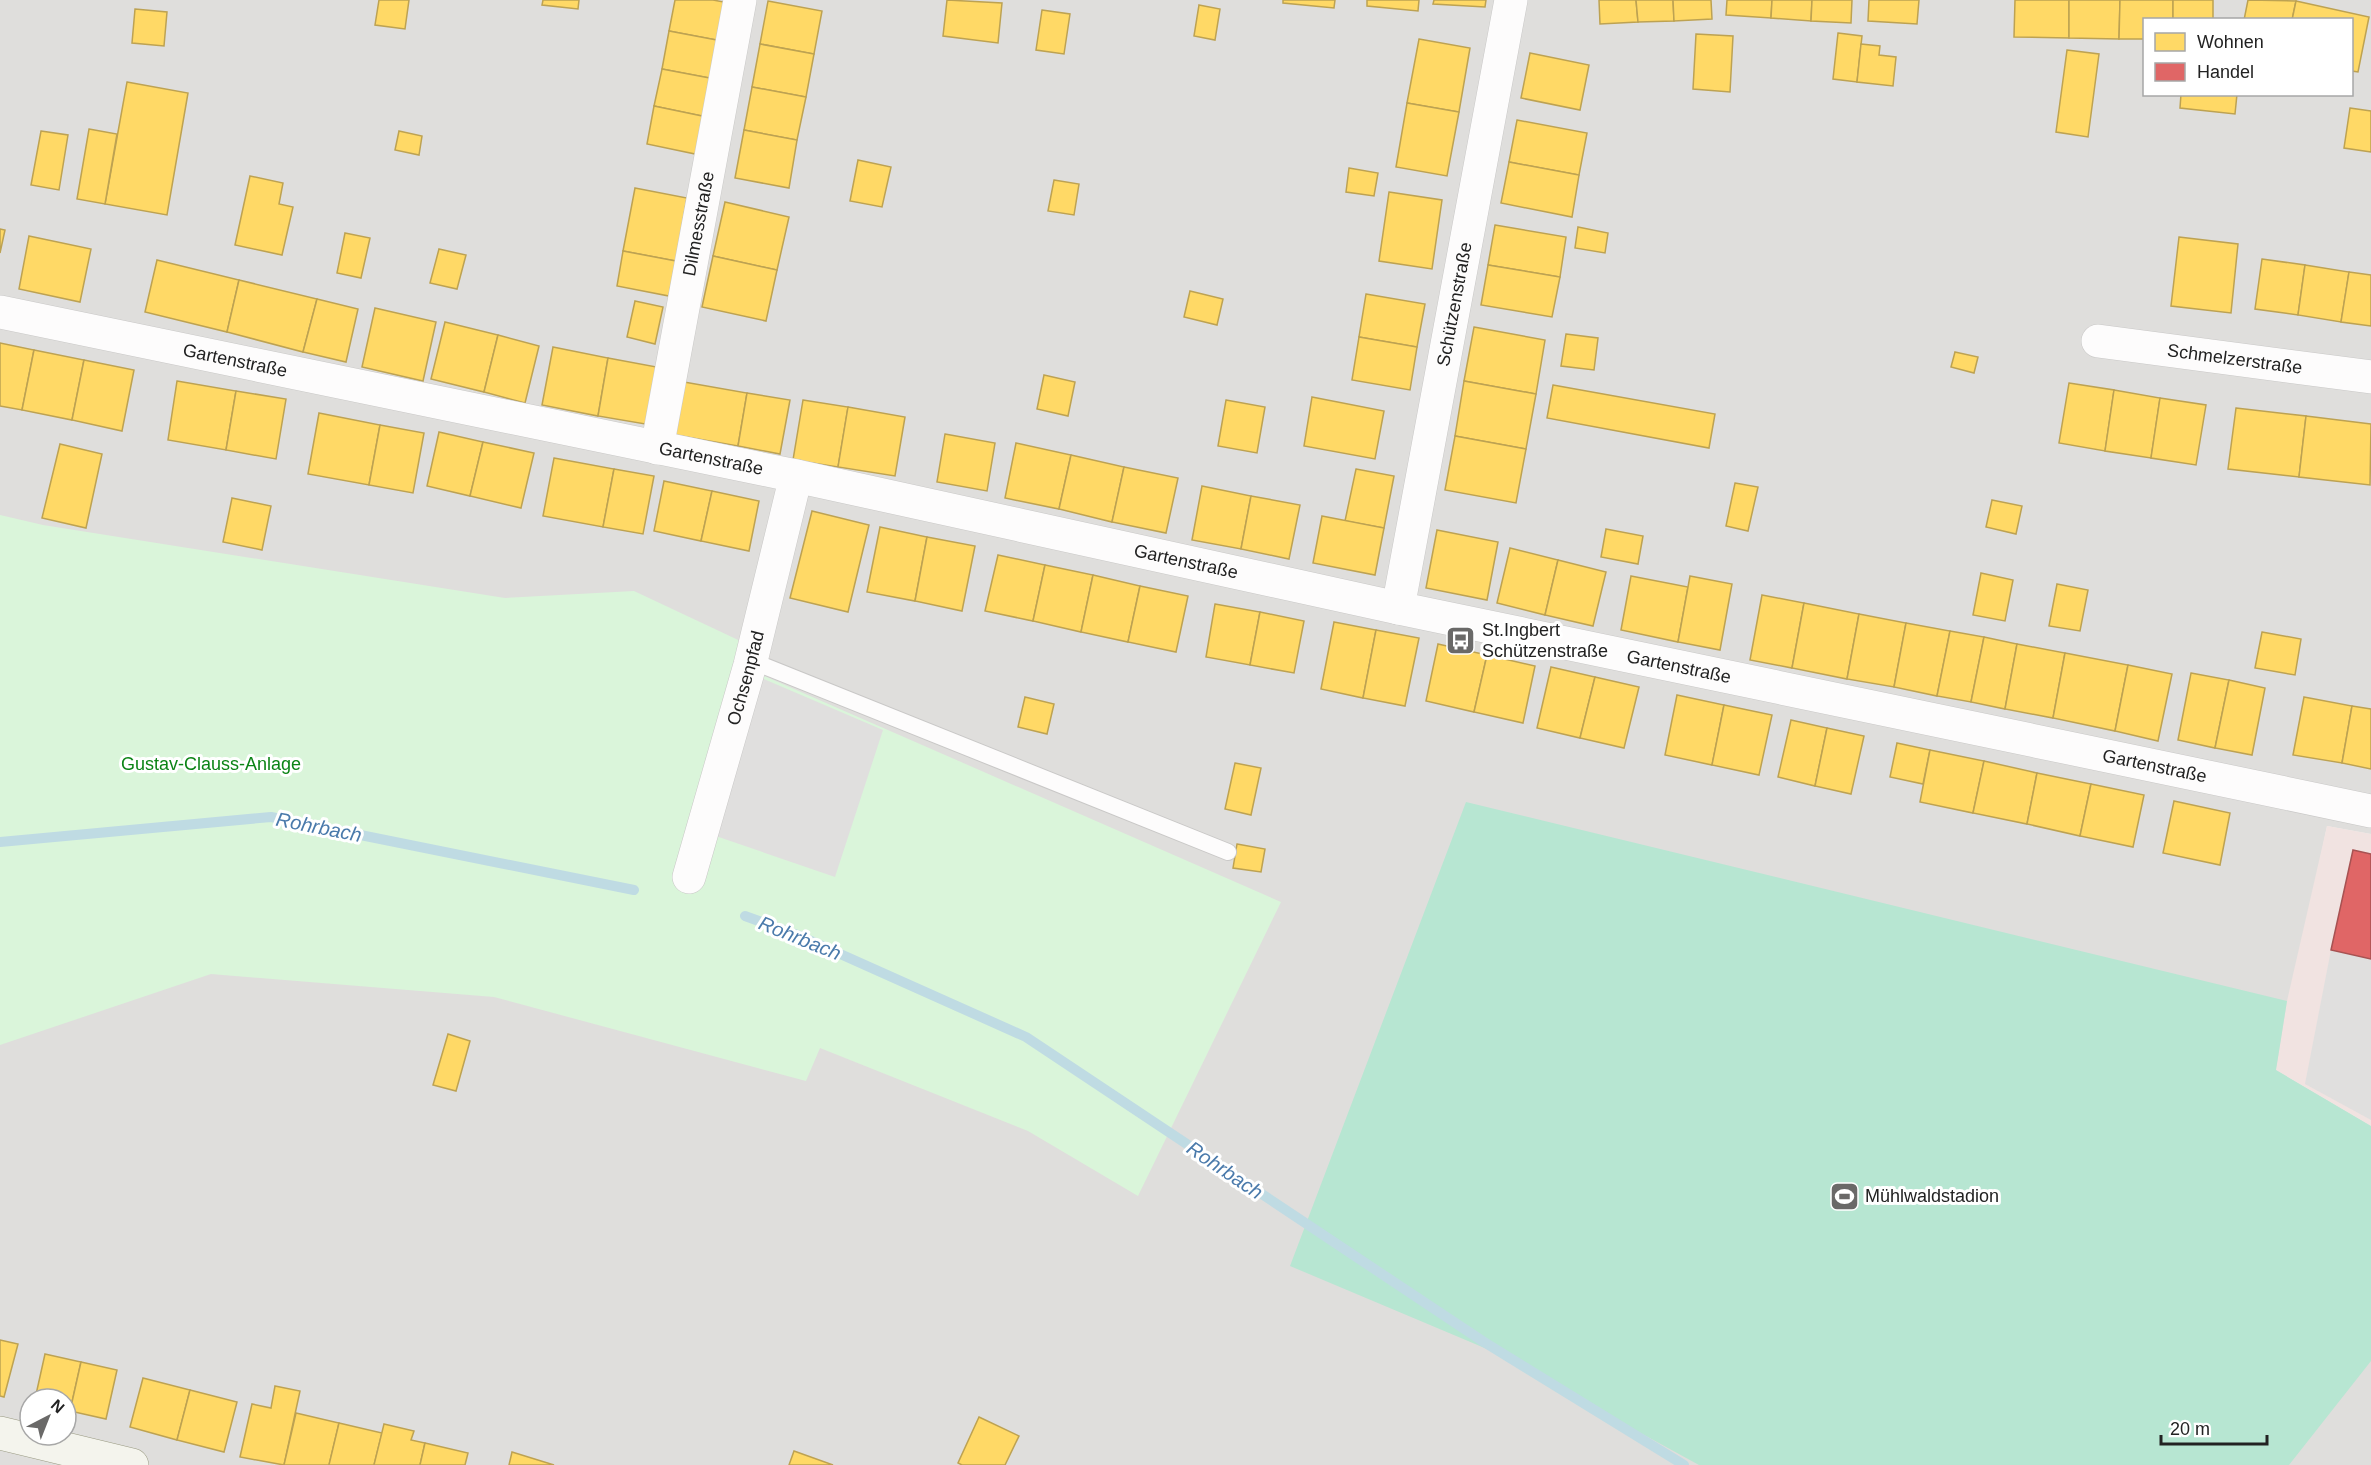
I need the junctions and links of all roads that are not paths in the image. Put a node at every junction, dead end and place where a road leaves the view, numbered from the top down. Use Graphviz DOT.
graph roads {
  1 [pos="740,0"];
  2 [pos="1511,0"];
  3 [pos="0,312"];
  4 [pos="2098,341"];
  5 [pos="2371,377"];
  6 [pos="657,448"];
  7 [pos="796,476"];
  8 [pos="1398,608"];
  9 [pos="752,661"];
  10 [pos="2371,811"];
  11 [pos="1228,852"];
  12 [pos="689,877"];
  13 [pos="0,1433"];
  14 [pos="53,1456"];
  15 [pos="132,1465"];
  1 -- 6 [label="street, Dilmesstraße"];
  2 -- 8 [label="street, Schützenstraße"];
  3 -- 6 [label="street, Gartenstraße"];
  4 -- 5 [label="street, Schmelzerstraße"];
  6 -- 7 [label="street, Gartenstraße"];
  7 -- 8 [label="street, Gartenstraße"];
  7 -- 9 [label="street, Ochsenpfad"];
  8 -- 10 [label="street, Gartenstraße"];
  9 -- 11 [label="lane"];
  9 -- 12 [label="street, Ochsenpfad"];
  13 -- 14 [label="main road"];
  14 -- 15 [label="main road"];
}
